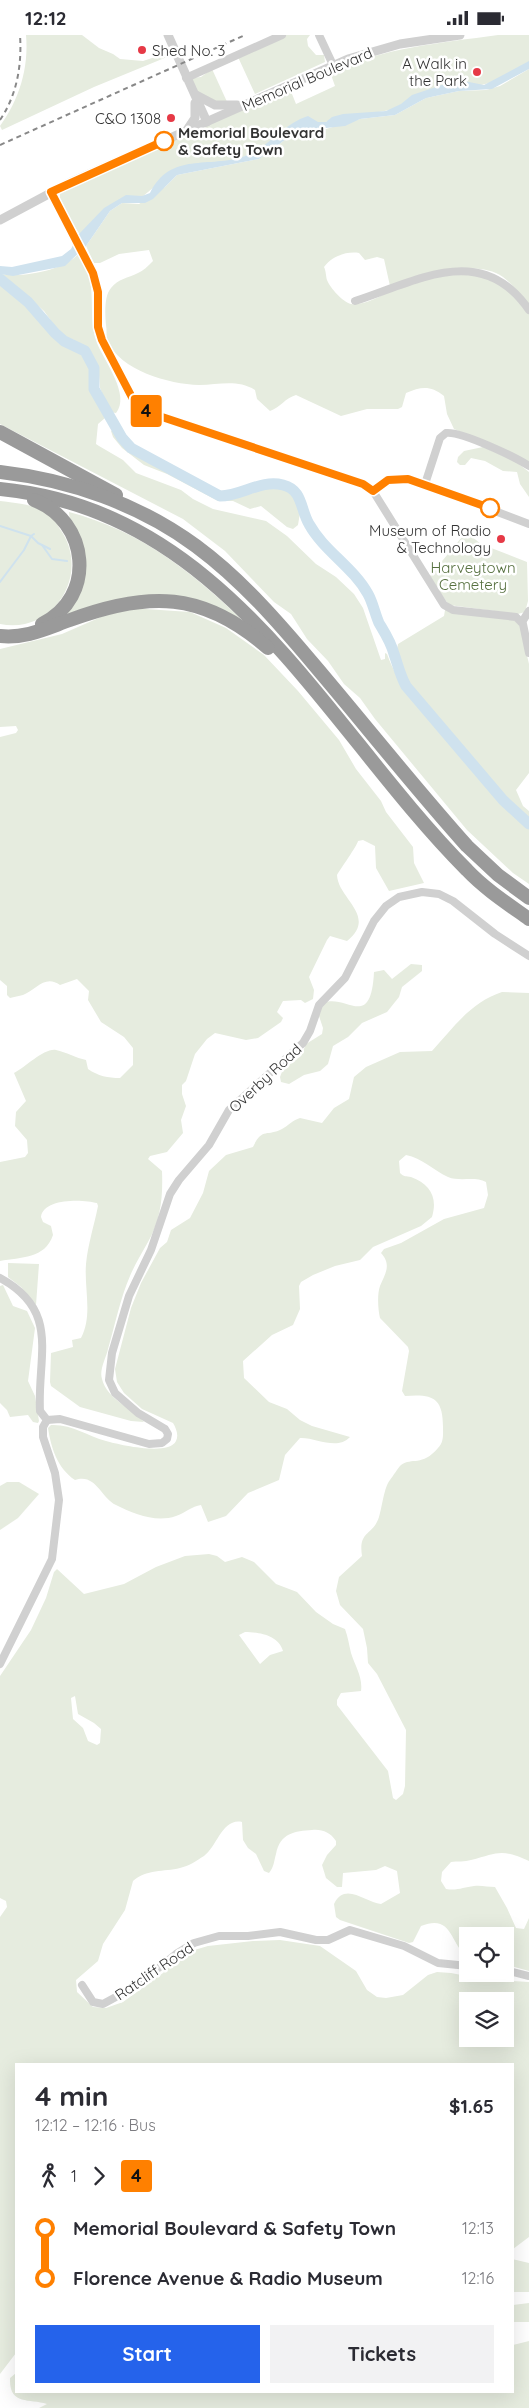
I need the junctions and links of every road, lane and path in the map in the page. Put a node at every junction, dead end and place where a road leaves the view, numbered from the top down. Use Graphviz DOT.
graph roads {
  1 [pos="168,35"];
  2 [pos="282,35"];
  3 [pos="319,35"];
  4 [pos="460,35"];
  5 [pos="333,65"];
  6 [pos="186,78"];
  7 [pos="193,92"];
  8 [pos="245,104"];
  9 [pos="207,122"];
  10 [pos="187,131"];
  11 [pos="51,192"];
  12 [pos="0,220"];
  13 [pos="355,301"];
  14 [pos="529,310"];
  15 [pos="0,432"];
  16 [pos="529,466"];
  17 [pos="0,472"];
  18 [pos="425,484"];
  19 [pos="2,490"];
  20 [pos="373,491"];
  21 [pos="138,512"];
  22 [pos="529,524"];
  23 [pos="529,611"];
  24 [pos="522,622"];
  25 [pos="0,631"];
  26 [pos="0,636"];
  27 [pos="529,653"];
  28 [pos="300,674"];
  29 [pos="529,898"];
  30 [pos="529,919"];
  31 [pos="529,956"];
  32 [pos="0,1278"];
  33 [pos="47,1420"];
  34 [pos="0,1664"];
  35 [pos="459,1965"];
  36 [pos="514,1972"];
  37 [pos="529,1975"];
  38 [pos="82,1985"];
  1 -- 6 [label="street"];
  2 -- 6 [label="street"];
  3 -- 5 [label="street"];
  4 -- 5 [label="street, Memorial Boulevard"];
  5 -- 8 [label="street, Memorial Boulevard"];
  6 -- 7 [label="street"];
  7 -- 8 [label="street"];
  7 -- 9 [label="street"];
  7 -- 10 [label="street"];
  8 -- 9 [label="street, Memorial Boulevard"];
  9 -- 10 [label="street, Memorial Boulevard"];
  10 -- 11 [label="street, Memorial Boulevard"];
  11 -- 12 [label="street, Memorial Boulevard"];
  11 -- 20 [label="street"];
  13 -- 14 [label="street"];
  15 -- 21 [label="highway"];
  16 -- 18 [label="street"];
  17 -- 21 [label="highway"];
  18 -- 20 [label="street"];
  18 -- 22 [label="street"];
  19 -- 25 [label="highway"];
  19 -- 28 [label="highway"];
  20 -- 24 [label="street"];
  21 -- 29 [label="highway"];
  23 -- 24 [label="street"];
  24 -- 27 [label="street"];
  26 -- 28 [label="highway"];
  28 -- 30 [label="highway"];
  31 -- 33 [label="street, Overby Road"];
  32 -- 33 [label="street"];
  33 -- 34 [label="street"];
  35 -- 38 [label="street, Ratcliff Road"];
  36 -- 37 [label="street"];
}
